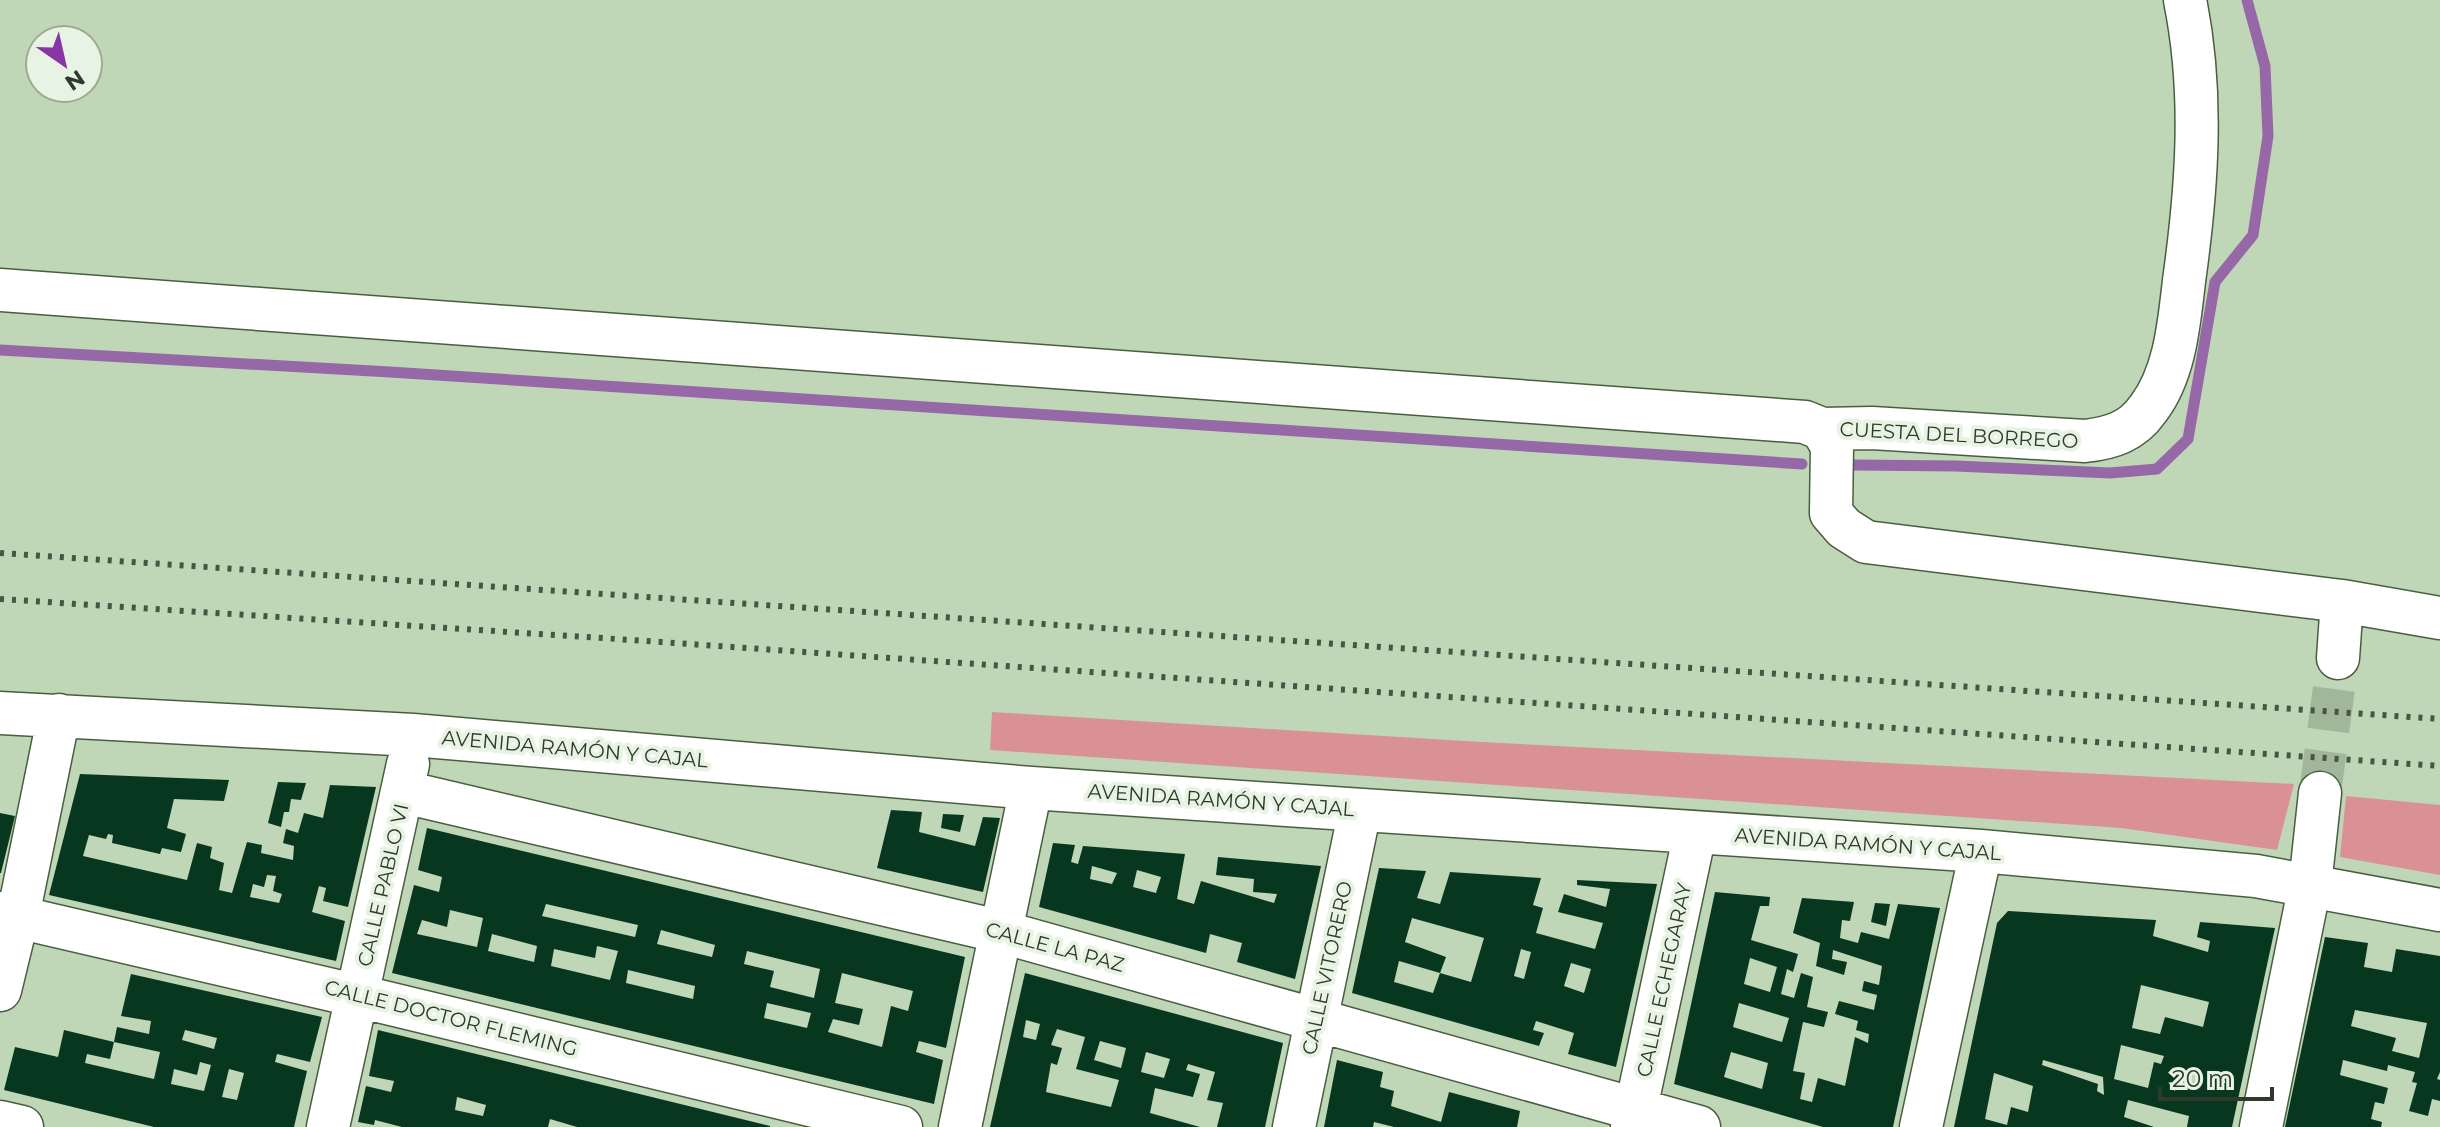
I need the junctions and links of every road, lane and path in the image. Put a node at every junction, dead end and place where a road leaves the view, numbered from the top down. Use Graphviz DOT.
graph roads {
  1 [pos="2185,0"];
  2 [pos="0,290"];
  3 [pos="1822,429"];
  4 [pos="2342,601"];
  5 [pos="2440,618"];
  6 [pos="2338,658"];
  7 [pos="0,713"];
  8 [pos="59,715"];
  9 [pos="413,735"];
  10 [pos="1031,788"];
  11 [pos="404,792"];
  12 [pos="2320,793"];
  13 [pos="1360,810"];
  14 [pos="1695,833"];
  15 [pos="1981,851"];
  16 [pos="2310,885"];
  17 [pos="2440,910"];
  18 [pos="9,914"];
  19 [pos="1002,932"];
  20 [pos="0,990"];
  21 [pos="358,996"];
  22 [pos="1316,1018"];
  23 [pos="1634,1118"];
  24 [pos="0,1122"];
  25 [pos="22,1127"];
  26 [pos="328,1127"];
  27 [pos="901,1127"];
  28 [pos="960,1127"];
  29 [pos="1294,1127"];
  30 [pos="1699,1127"];
  31 [pos="1921,1127"];
  32 [pos="2261,1127"];
  1 -- 3 [label="street, CUESTA DEL BORREGO"];
  2 -- 3 [label="street, CUESTA DEL BORREGO"];
  3 -- 4 [label="street"];
  4 -- 5 [label="street"];
  4 -- 6 [label="street"];
  7 -- 8 [label="street, AVENIDA RAMÓN Y CAJAL"];
  8 -- 9 [label="street, AVENIDA RAMÓN Y CAJAL"];
  8 -- 18 [label="street"];
  9 -- 10 [label="street, AVENIDA RAMÓN Y CAJAL"];
  9 -- 11 [label="street, CALLE PABLO VI"];
  10 -- 13 [label="street, AVENIDA RAMÓN Y CAJAL"];
  10 -- 19 [label="street"];
  11 -- 19 [label="street, CALLE LA PAZ"];
  11 -- 21 [label="street, CALLE PABLO VI"];
  12 -- 16 [label="street"];
  13 -- 14 [label="street, AVENIDA RAMÓN Y CAJAL"];
  13 -- 22 [label="street, CALLE VITORERO"];
  14 -- 15 [label="street, AVENIDA RAMÓN Y CAJAL"];
  14 -- 23 [label="street, CALLE ECHEGARAY"];
  15 -- 16 [label="street, AVENIDA RAMÓN Y CAJAL"];
  15 -- 31 [label="street"];
  16 -- 17 [label="street, AVENIDA RAMÓN Y CAJAL"];
  16 -- 32 [label="street"];
  18 -- 20 [label="street"];
  18 -- 21 [label="street, CALLE DOCTOR FLEMING"];
  19 -- 22 [label="street, CALLE LA PAZ"];
  19 -- 28 [label="street"];
  21 -- 26 [label="street, CALLE PABLO VI"];
  21 -- 27 [label="street, CALLE DOCTOR FLEMING"];
  22 -- 23 [label="street, CALLE LA PAZ"];
  22 -- 29 [label="street, CALLE VITORERO"];
  23 -- 30 [label="street, CALLE LA PAZ"];
  24 -- 25 [label="street"];
}
